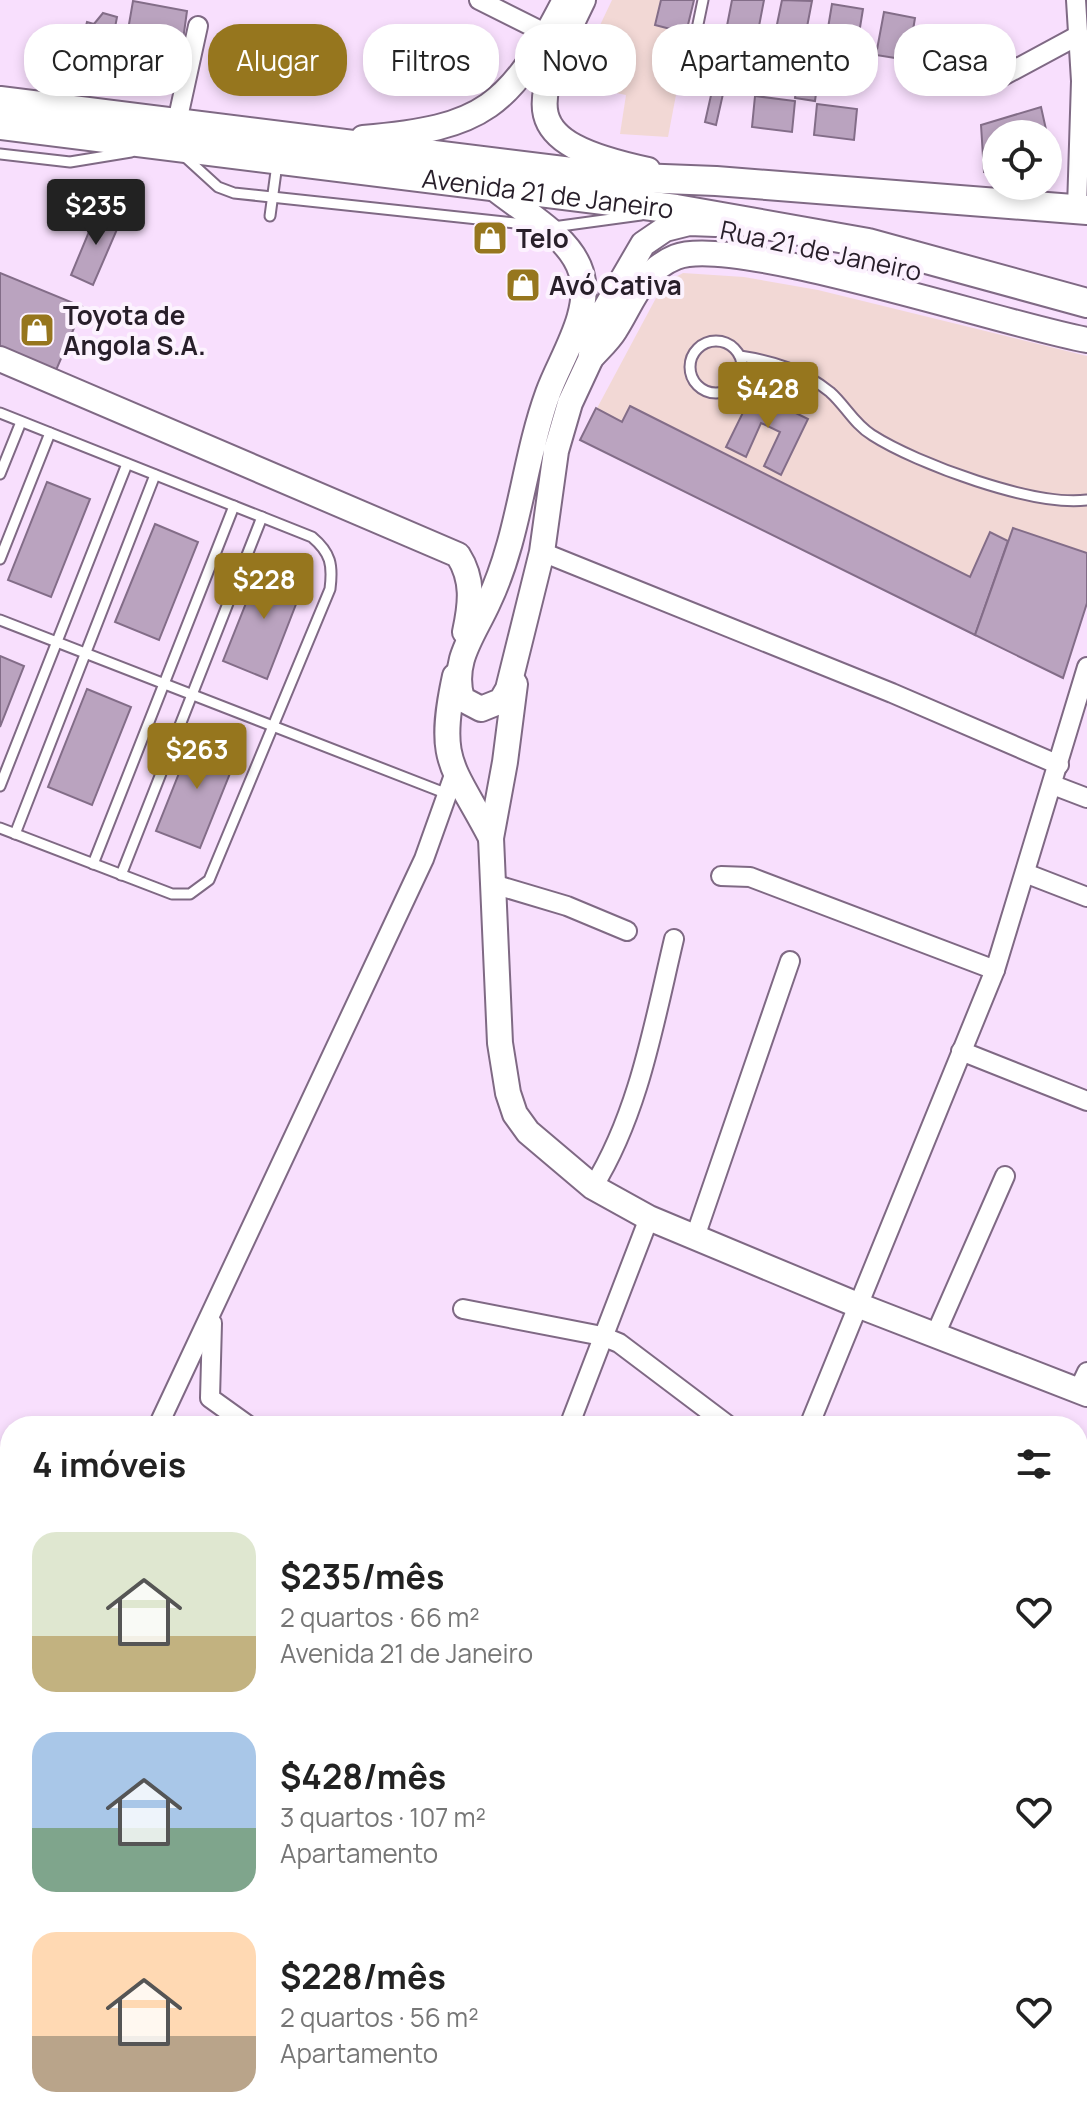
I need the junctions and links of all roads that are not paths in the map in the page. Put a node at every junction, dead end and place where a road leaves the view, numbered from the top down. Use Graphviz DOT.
graph roads {
  1 [pos="479,0"];
  2 [pos="565,0"];
  3 [pos="583,0"];
  4 [pos="703,0"];
  5 [pos="1076,0"];
  6 [pos="527,24"];
  7 [pos="552,24"];
  8 [pos="698,24"];
  9 [pos="198,26"];
  10 [pos="1079,35"];
  11 [pos="1016,69"];
  12 [pos="515,81"];
  13 [pos="0,101"];
  14 [pos="0,125"];
  15 [pos="170,138"];
  16 [pos="333,139"];
  17 [pos="0,154"];
  18 [pos="277,161"];
  19 [pos="716,181"];
  20 [pos="494,188"];
  21 [pos="272,197"];
  22 [pos="676,209"];
  23 [pos="1082,209"];
  24 [pos="270,216"];
  25 [pos="541,226"];
  26 [pos="780,226"];
  27 [pos="1082,300"];
  28 [pos="1087,340"];
  29 [pos="740,356"];
  30 [pos="0,359"];
  31 [pos="590,360"];
  32 [pos="0,413"];
  33 [pos="21,422"];
  34 [pos="50,433"];
  35 [pos="127,464"];
  36 [pos="0,474"];
  37 [pos="155,475"];
  38 [pos="1087,500"];
  39 [pos="234,506"];
  40 [pos="262,517"];
  41 [pos="542,552"];
  42 [pos="0,559"];
  43 [pos="0,620"];
  44 [pos="57,642"];
  45 [pos="519,647"];
  46 [pos="85,653"];
  47 [pos="458,664"];
  48 [pos="1087,667"];
  49 [pos="164,683"];
  50 [pos="192,694"];
  51 [pos="273,726"];
  52 [pos="1059,765"];
  53 [pos="450,784"];
  54 [pos="1053,785"];
  55 [pos="0,786"];
  56 [pos="1087,798"];
  57 [pos="0,828"];
  58 [pos="15,834"];
  59 [pos="491,838"];
  60 [pos="93,864"];
  61 [pos="1025,873"];
  62 [pos="121,875"];
  63 [pos="721,876"];
  64 [pos="493,884"];
  65 [pos="1087,897"];
  66 [pos="627,931"];
  67 [pos="674,939"];
  68 [pos="790,961"];
  69 [pos="995,970"];
  70 [pos="961,1051"];
  71 [pos="1087,1101"];
  72 [pos="1005,1176"];
  73 [pos="593,1187"];
  74 [pos="649,1218"];
  75 [pos="695,1237"];
  76 [pos="860,1306"];
  77 [pos="463,1309"];
  78 [pos="212,1316"];
  79 [pos="936,1333"];
  80 [pos="602,1336"];
  81 [pos="1084,1386"];
  82 [pos="163,1416"];
  83 [pos="235,1416"];
  84 [pos="573,1416"];
  85 [pos="716,1416"];
  86 [pos="813,1416"];
  1 -- 6 [label="street"];
  2 -- 7 [label="street"];
  3 -- 19 [label="street"];
  4 -- 8 [label="lane"];
  5 -- 10 [label="street"];
  9 -- 15 [label="street"];
  10 -- 11 [label="street"];
  10 -- 23 [label="street"];
  12 -- 16 [label="street"];
  13 -- 15 [label="main road, Avenida 21 de Janeiro"];
  14 -- 15 [label="main road, Avenida 21 de Janeiro"];
  15 -- 16 [label="main road, Avenida 21 de Janeiro"];
  15 -- 17 [label="lane"];
  15 -- 18 [label="main road, Avenida 21 de Janeiro"];
  15 -- 21 [label="lane"];
  16 -- 19 [label="main road, Avenida 21 de Janeiro"];
  18 -- 20 [label="main road, Avenida 21 de Janeiro"];
  18 -- 21 [label="lane"];
  19 -- 23 [label="main road, Avenida 21 de Janeiro"];
  20 -- 22 [label="main road, Avenida 21 de Janeiro"];
  20 -- 25 [label="street"];
  21 -- 24 [label="lane"];
  21 -- 25 [label="lane"];
  22 -- 25 [label="lane"];
  22 -- 26 [label="main road, Avenida 21 de Janeiro"];
  25 -- 47 [label="street"];
  26 -- 27 [label="main road, Avenida 21 de Janeiro"];
  26 -- 31 [label="street"];
  28 -- 31 [label="street, Rua 21 de Janeiro"];
  29 -- 29 [label="lane"];
  29 -- 38 [label="lane"];
  30 -- 47 [label="street"];
  31 -- 41 [label="street"];
  32 -- 33 [label="lane"];
  33 -- 34 [label="lane"];
  33 -- 36 [label="lane"];
  34 -- 35 [label="lane"];
  34 -- 42 [label="lane"];
  35 -- 37 [label="lane"];
  35 -- 44 [label="lane"];
  37 -- 39 [label="lane"];
  37 -- 46 [label="lane"];
  39 -- 40 [label="lane"];
  39 -- 49 [label="lane"];
  40 -- 50 [label="lane"];
  40 -- 51 [label="lane"];
  41 -- 45 [label="street"];
  41 -- 52 [label="street"];
  43 -- 44 [label="lane"];
  44 -- 46 [label="lane"];
  44 -- 55 [label="lane"];
  45 -- 47 [label="street"];
  45 -- 59 [label="street"];
  46 -- 49 [label="lane"];
  46 -- 58 [label="lane"];
  47 -- 53 [label="street"];
  48 -- 52 [label="street"];
  49 -- 50 [label="lane"];
  49 -- 60 [label="lane"];
  50 -- 51 [label="lane"];
  50 -- 62 [label="lane"];
  51 -- 53 [label="lane"];
  51 -- 62 [label="lane"];
  52 -- 54 [label="street"];
  53 -- 59 [label="street"];
  53 -- 78 [label="street"];
  54 -- 56 [label="street"];
  54 -- 61 [label="street"];
  57 -- 58 [label="lane"];
  58 -- 60 [label="lane"];
  59 -- 64 [label="street"];
  60 -- 62 [label="lane"];
  61 -- 65 [label="street"];
  61 -- 69 [label="street"];
  63 -- 69 [label="street"];
  64 -- 66 [label="street"];
  64 -- 73 [label="street"];
  67 -- 73 [label="street"];
  68 -- 75 [label="street"];
  69 -- 70 [label="street"];
  70 -- 71 [label="street"];
  70 -- 76 [label="street"];
  72 -- 79 [label="street"];
  73 -- 74 [label="street"];
  74 -- 75 [label="street"];
  74 -- 80 [label="street"];
  75 -- 76 [label="street"];
  76 -- 79 [label="street"];
  76 -- 86 [label="street"];
  77 -- 80 [label="street"];
  78 -- 82 [label="street"];
  78 -- 83 [label="street"];
  79 -- 81 [label="street"];
  80 -- 84 [label="street"];
  80 -- 85 [label="street"];
}
